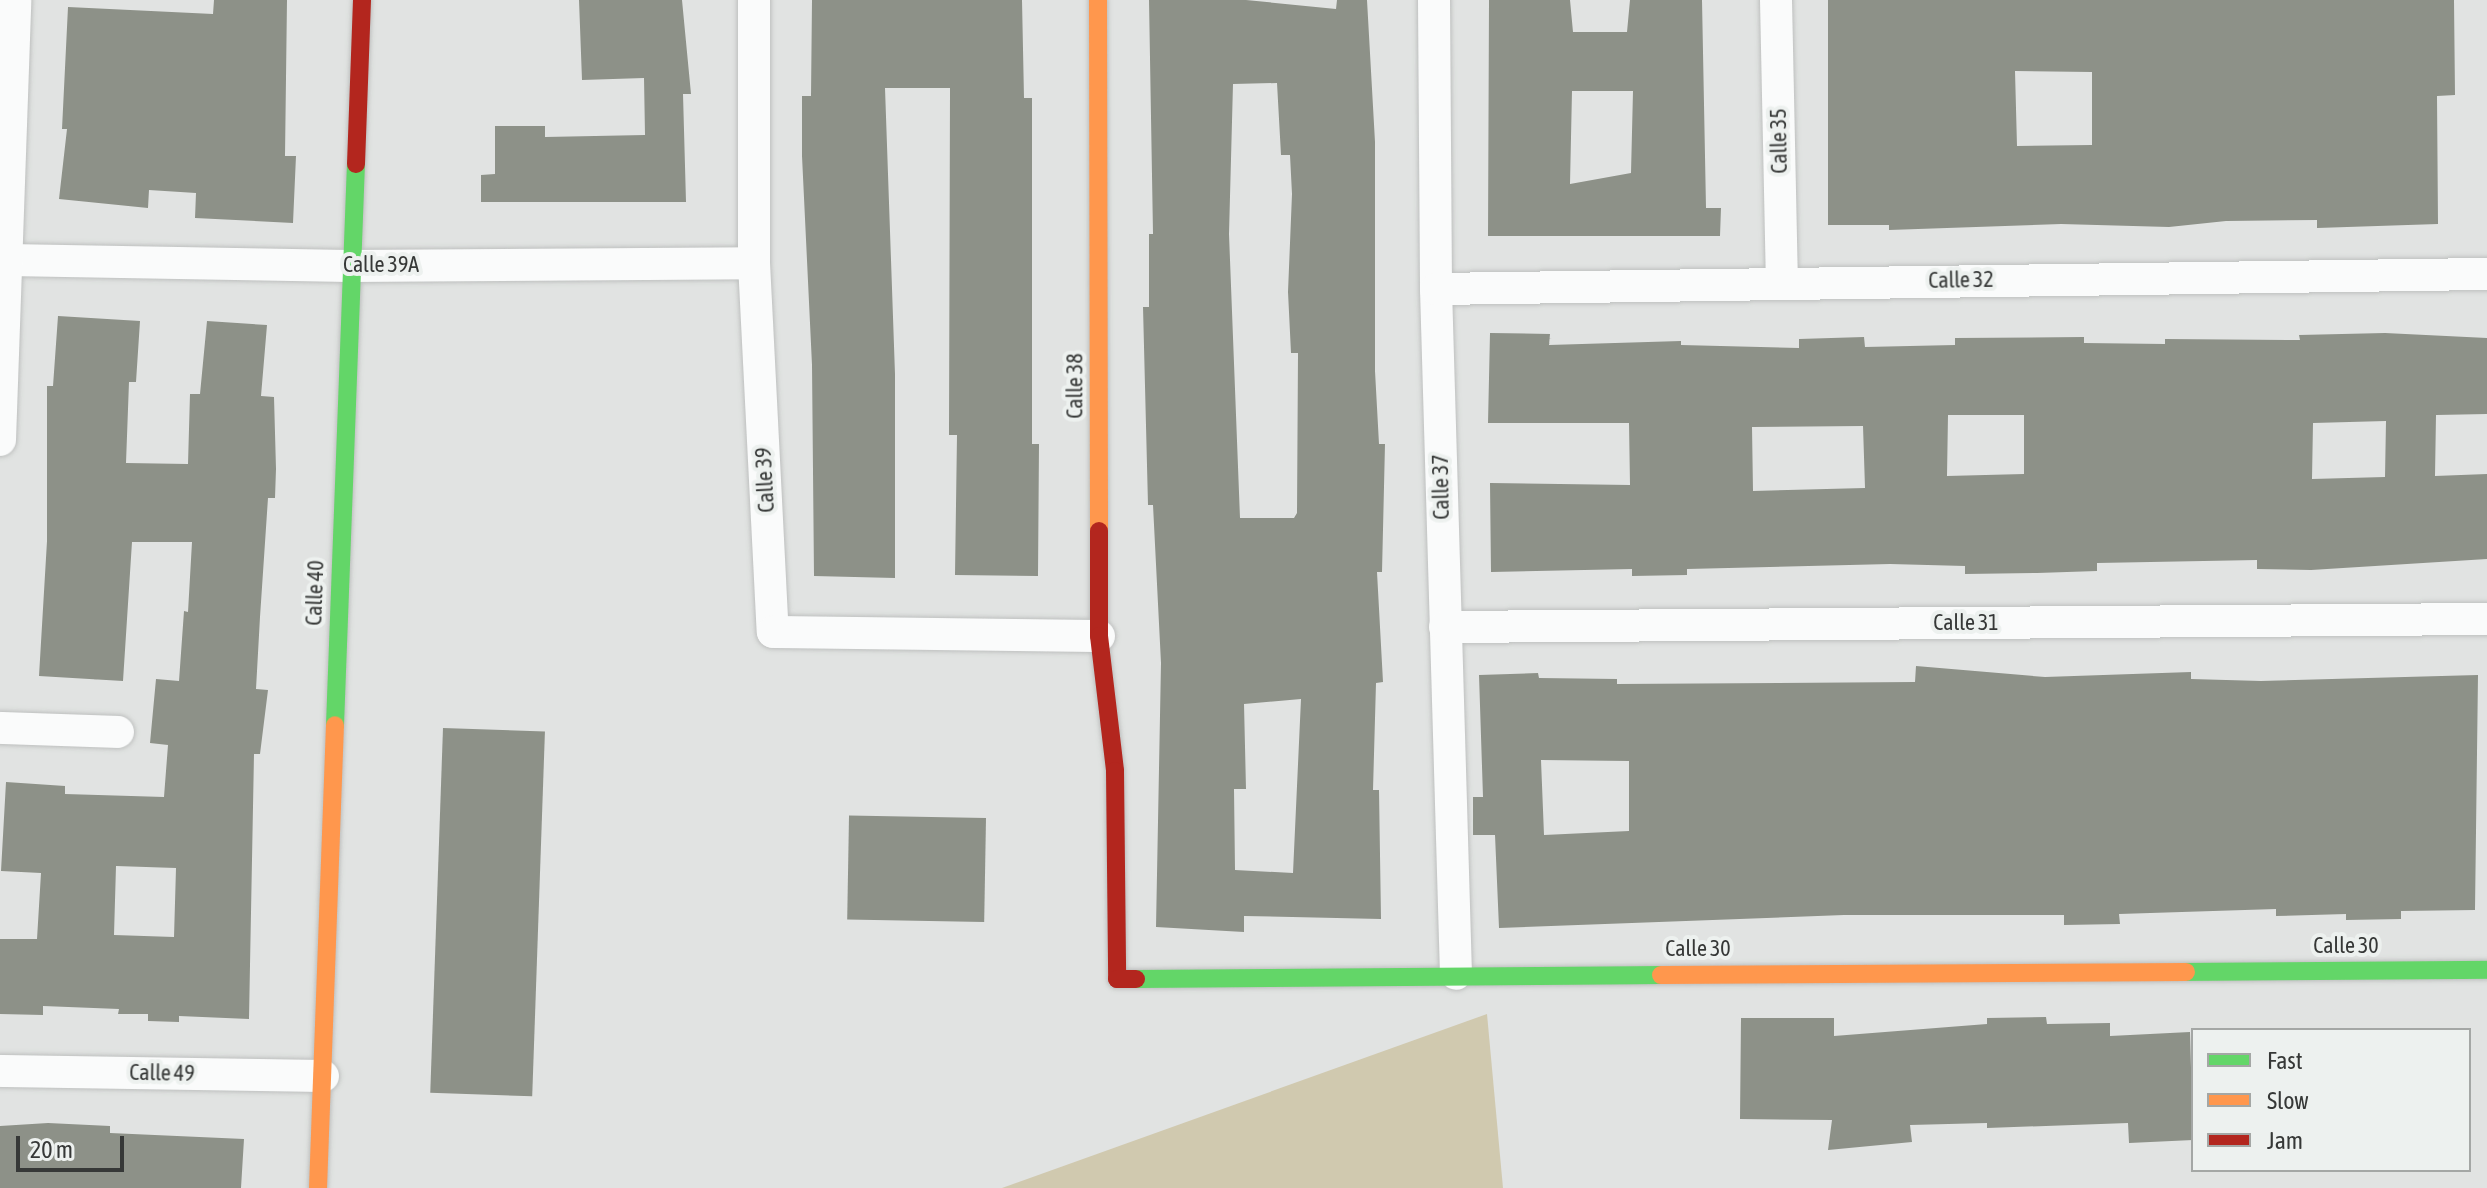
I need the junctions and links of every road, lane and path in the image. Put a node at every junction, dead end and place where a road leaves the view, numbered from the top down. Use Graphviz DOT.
graph roads {
  1 [pos="15,0"];
  2 [pos="362,0"];
  3 [pos="754,0"];
  4 [pos="1098,0"];
  5 [pos="1434,0"];
  6 [pos="1776,0"];
  7 [pos="8,260"];
  8 [pos="754,263"];
  9 [pos="349,266"];
  10 [pos="2487,274"];
  11 [pos="1782,282"];
  12 [pos="1436,289"];
  13 [pos="0,440"];
  14 [pos="2487,619"];
  15 [pos="1445,627"];
  16 [pos="1099,636"];
  17 [pos="0,728"];
  18 [pos="118,732"];
  19 [pos="1115,771"];
  20 [pos="2487,970"];
  21 [pos="1456,974"];
  22 [pos="0,1071"];
  23 [pos="323,1076"];
  24 [pos="318,1188"];
  1 -- 7 [label="street"];
  2 -- 9 [label="street, Calle 40"];
  3 -- 8 [label="street, Calle 39"];
  4 -- 16 [label="street, Calle 38"];
  5 -- 12 [label="street, Calle 37"];
  6 -- 11 [label="street, Calle 35"];
  7 -- 9 [label="street, Calle 39A"];
  7 -- 13 [label="street"];
  8 -- 9 [label="street, Calle 39A"];
  8 -- 16 [label="street, Calle 39"];
  9 -- 23 [label="street, Calle 40"];
  10 -- 11 [label="street, Calle 32"];
  11 -- 12 [label="street, Calle 32"];
  12 -- 15 [label="street, Calle 37"];
  14 -- 15 [label="street, Calle 31"];
  15 -- 21 [label="street, Calle 37"];
  16 -- 19 [label="street, Calle 38"];
  17 -- 18 [label="street"];
  19 -- 21 [label="street, Calle 30"];
  20 -- 21 [label="street, Calle 30"];
  22 -- 23 [label="street, Calle 49"];
  23 -- 24 [label="street, Calle 40"];
}
